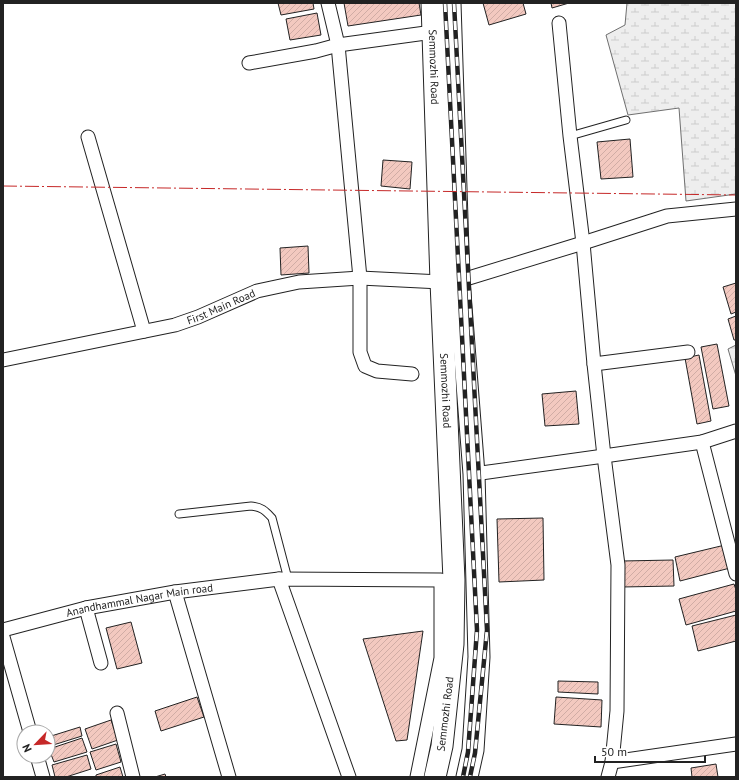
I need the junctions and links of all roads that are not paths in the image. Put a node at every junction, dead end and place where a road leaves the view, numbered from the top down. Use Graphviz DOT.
graph roads {
  1 [pos="328,3"];
  2 [pos="432,3"];
  3 [pos="450,3"];
  4 [pos="559,23"];
  5 [pos="433,32"];
  6 [pos="338,45"];
  7 [pos="249,63"];
  8 [pos="626,120"];
  9 [pos="570,136"];
  10 [pos="88,137"];
  11 [pos="736,209"];
  12 [pos="583,243"];
  13 [pos="360,278"];
  14 [pos="450,281"];
  15 [pos="144,331"];
  16 [pos="688,352"];
  17 [pos="3,360"];
  18 [pos="594,364"];
  19 [pos="412,374"];
  20 [pos="736,431"];
  21 [pos="702,442"];
  22 [pos="604,456"];
  23 [pos="474,474"];
  24 [pos="179,514"];
  25 [pos="736,574"];
  26 [pos="283,579"];
  27 [pos="447,580"];
  28 [pos="174,592"];
  29 [pos="86,608"];
  30 [pos="3,630"];
  31 [pos="3,637"];
  32 [pos="101,663"];
  33 [pos="117,713"];
  34 [pos="28,724"];
  35 [pos="736,744"];
  36 [pos="612,762"];
  37 [pos="39,764"];
  38 [pos="43,777"];
  39 [pos="133,777"];
  40 [pos="229,777"];
  41 [pos="349,777"];
  42 [pos="417,777"];
  43 [pos="436,777"];
  44 [pos="467,777"];
  45 [pos="608,777"];
  1 -- 6 [label="street"];
  2 -- 5 [label="main road, Semmozhi Road"];
  3 -- 14 [label="main road, Semmozhi Road"];
  4 -- 9 [label="street"];
  5 -- 6 [label="street"];
  5 -- 14 [label="main road, Semmozhi Road"];
  6 -- 7 [label="street"];
  6 -- 13 [label="street"];
  8 -- 9 [label="lane"];
  9 -- 12 [label="street"];
  10 -- 15 [label="street"];
  11 -- 12 [label="street, First Main Road"];
  12 -- 14 [label="street, First Main Road"];
  12 -- 18 [label="street"];
  13 -- 14 [label="street, First Main Road"];
  13 -- 15 [label="street, First Main Road"];
  13 -- 19 [label="street"];
  14 -- 23 [label="main road, Semmozhi Road"];
  14 -- 27 [label="main road, Semmozhi Road"];
  15 -- 17 [label="street, First Main Road"];
  16 -- 18 [label="street"];
  18 -- 22 [label="street"];
  20 -- 21 [label="street"];
  21 -- 22 [label="street"];
  21 -- 25 [label="street"];
  22 -- 23 [label="street"];
  22 -- 36 [label="street"];
  23 -- 44 [label="main road, Semmozhi Road"];
  24 -- 26 [label="lane"];
  26 -- 27 [label="street, Anandhammal Nagar Main road"];
  26 -- 28 [label="street, Anandhammal Nagar Main road"];
  26 -- 41 [label="street"];
  27 -- 42 [label="street"];
  27 -- 43 [label="main road, Semmozhi Road"];
  28 -- 29 [label="street, Anandhammal Nagar Main road"];
  28 -- 40 [label="street"];
  29 -- 30 [label="street, Anandhammal Nagar Main road"];
  29 -- 32 [label="street"];
  31 -- 34 [label="street"];
  33 -- 39 [label="street"];
  35 -- 36 [label="street"];
  36 -- 45 [label="street"];
  37 -- 38 [label="street"];
}
